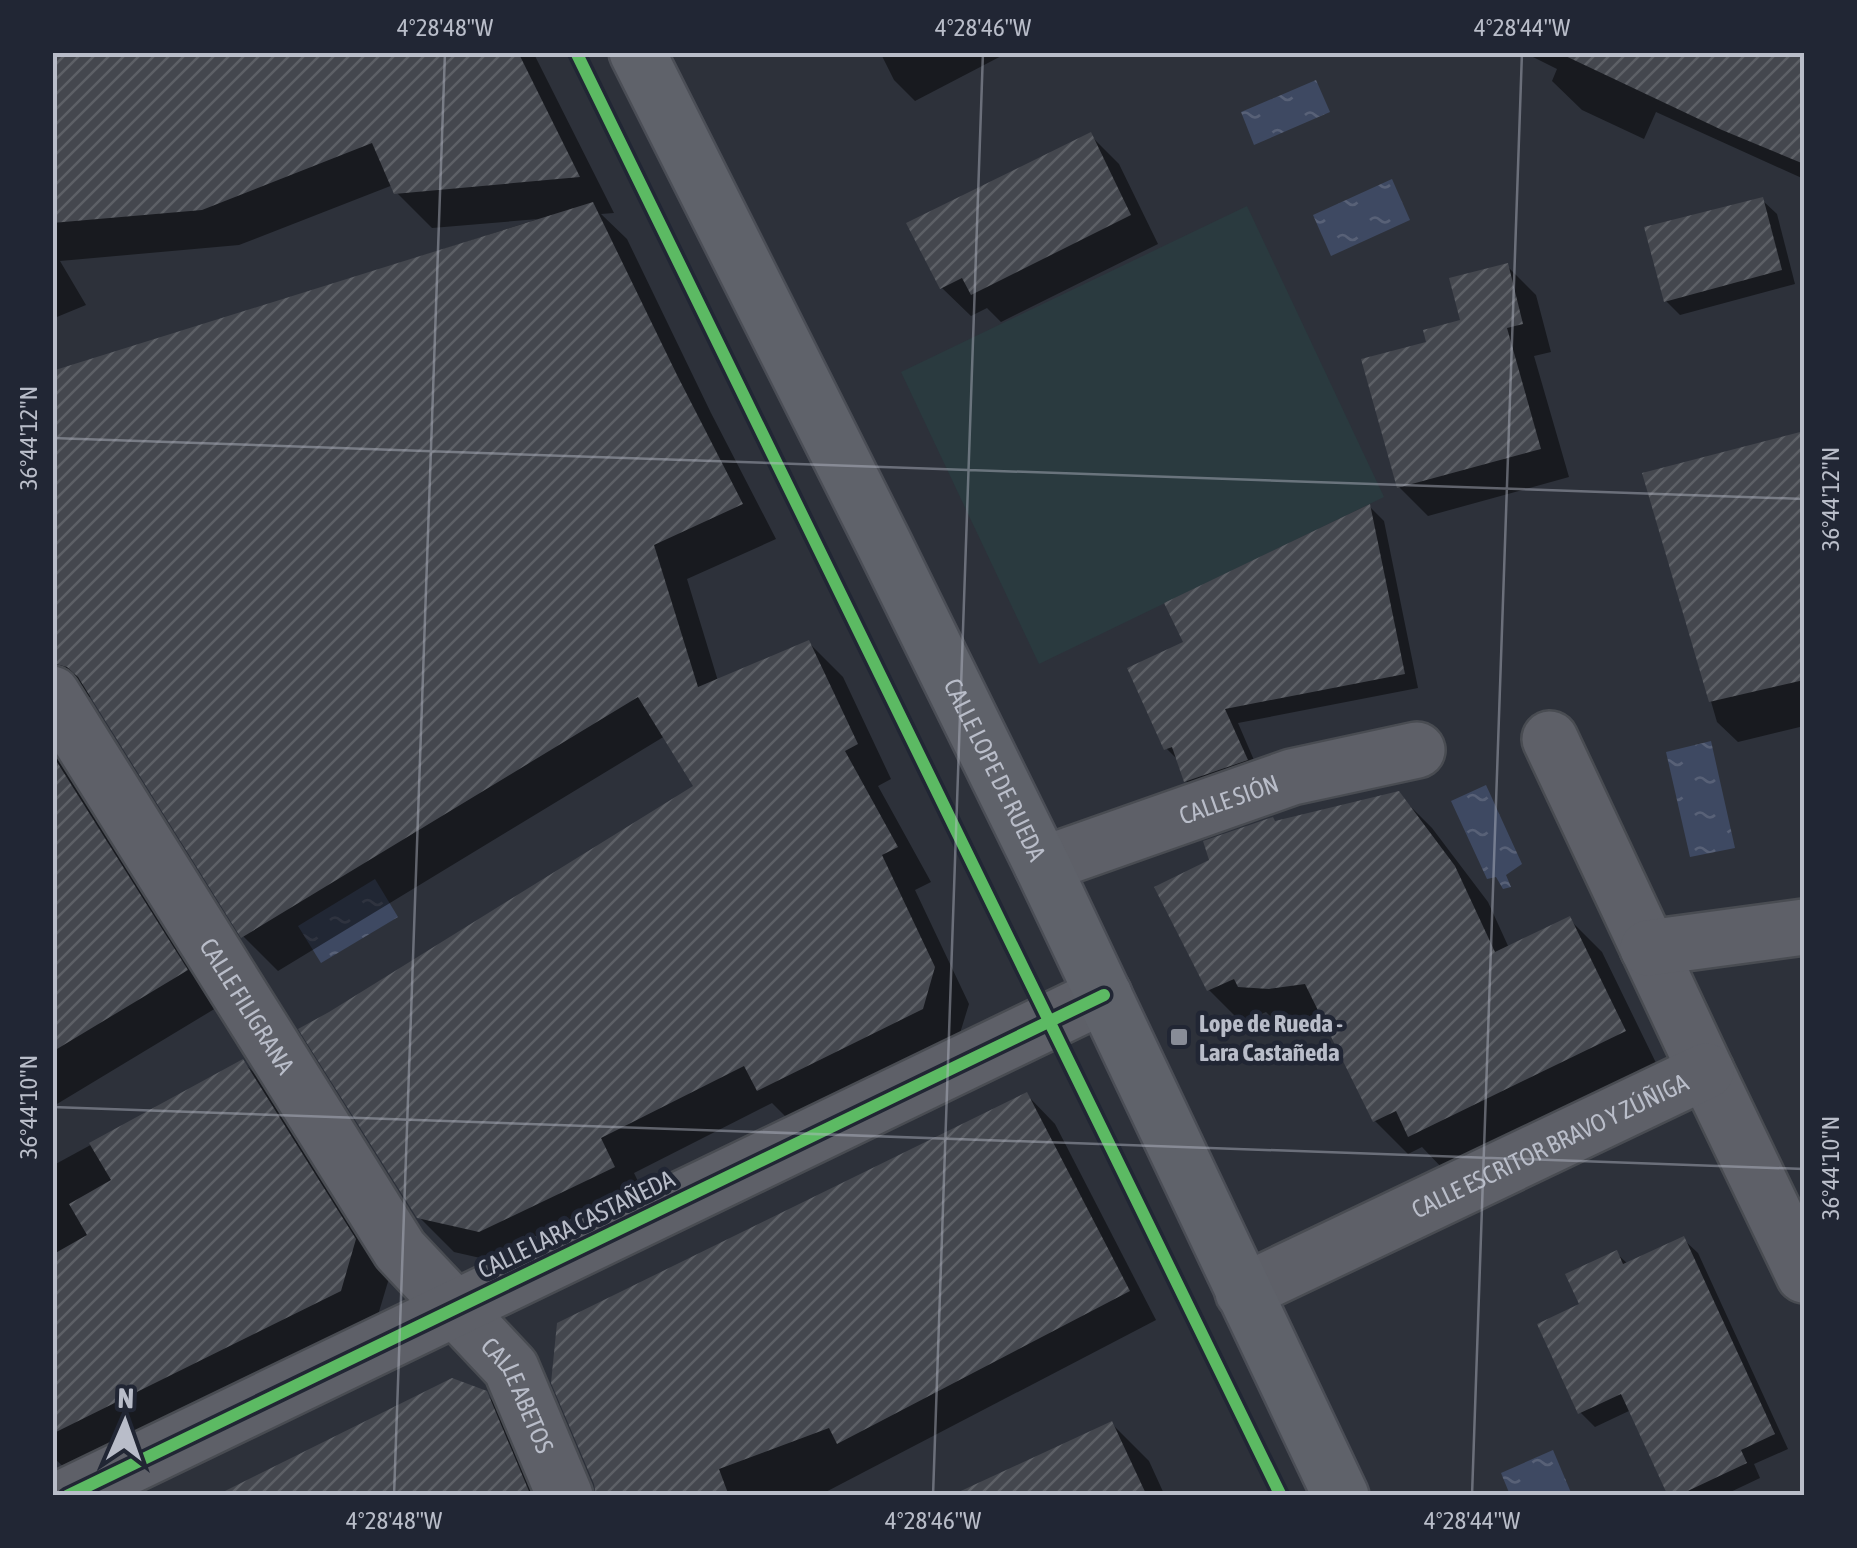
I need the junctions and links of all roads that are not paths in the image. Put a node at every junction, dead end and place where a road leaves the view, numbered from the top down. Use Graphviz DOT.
graph roads {
  1 [pos="637,52"];
  2 [pos="52,694"];
  3 [pos="1550,739"];
  4 [pos="1417,750"];
  5 [pos="1042,865"];
  6 [pos="1804,927"];
  7 [pos="1648,948"];
  8 [pos="1104,995"];
  9 [pos="1706,1071"];
  10 [pos="1804,1275"];
  11 [pos="1243,1292"];
  12 [pos="453,1308"];
  13 [pos="127,1482"];
  14 [pos="67,1496"];
  15 [pos="565,1496"];
  16 [pos="1342,1496"];
  1 -- 5 [label="main road, CALLE LOPE DE RUEDA"];
  2 -- 12 [label="street, CALLE FILIGRANA"];
  3 -- 7 [label="street"];
  4 -- 5 [label="street, CALLE SIÓN"];
  5 -- 8 [label="main road, CALLE LOPE DE RUEDA"];
  6 -- 7 [label="street"];
  7 -- 9 [label="street"];
  8 -- 11 [label="main road, CALLE LOPE DE RUEDA"];
  8 -- 12 [label="street, CALLE LARA CASTAÑEDA"];
  9 -- 10 [label="street, CALLE ESCRITOR BRAVO Y ZÚÑIGA"];
  9 -- 11 [label="street, CALLE ESCRITOR BRAVO Y ZÚÑIGA"];
  11 -- 16 [label="main road, CALLE LOPE DE RUEDA"];
  12 -- 13 [label="street, CALLE LARA CASTAÑEDA"];
  12 -- 15 [label="street, CALLE ABETOS"];
  13 -- 14 [label="street, CALLE LARA CASTAÑEDA"];
}
